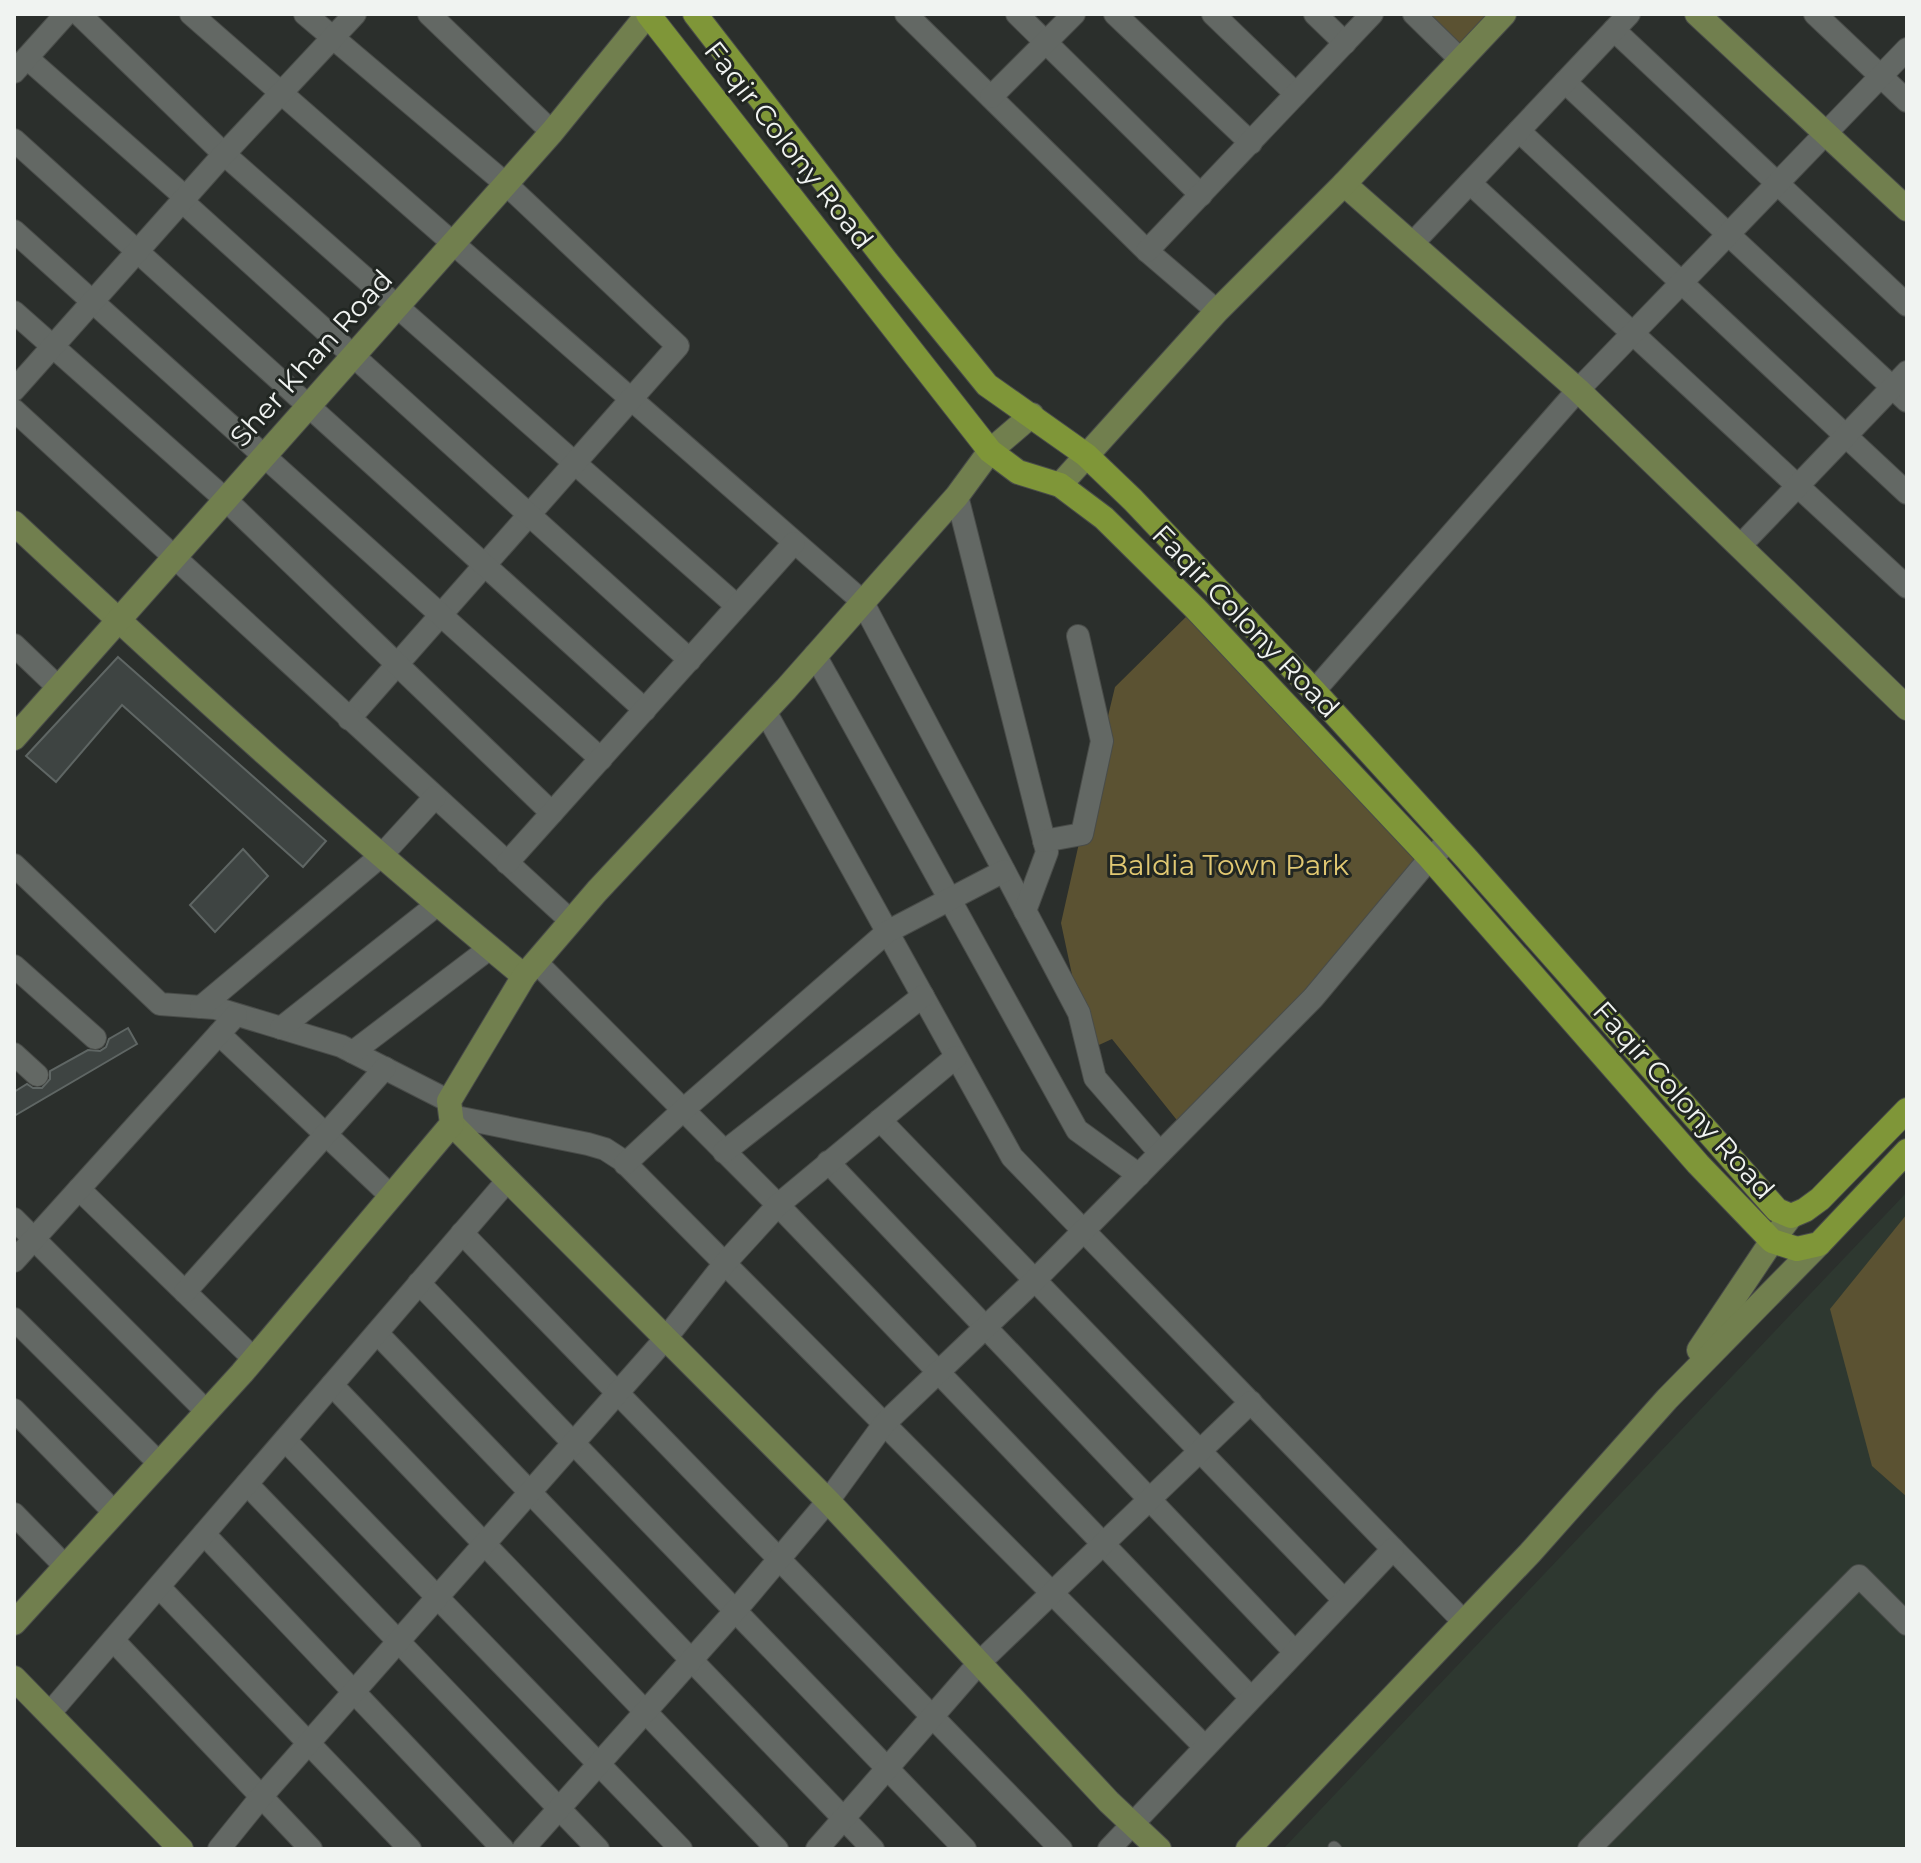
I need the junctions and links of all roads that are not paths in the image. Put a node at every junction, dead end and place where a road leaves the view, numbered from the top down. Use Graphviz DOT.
graph roads {
  1 [pos="66,14"];
  2 [pos="79,14"];
  3 [pos="191,14"];
  4 [pos="305,14"];
  5 [pos="355,14"];
  6 [pos="429,14"];
  7 [pos="648,14"];
  8 [pos="695,14"];
  9 [pos="906,14"];
  10 [pos="1017,14"];
  11 [pos="1074,14"];
  12 [pos="1115,14"];
  13 [pos="1213,14"];
  14 [pos="1315,14"];
  15 [pos="1372,14"];
  16 [pos="1414,14"];
  17 [pos="1504,14"];
  18 [pos="1697,14"];
  19 [pos="1815,14"];
  20 [pos="1622,22"];
  21 [pos="333,37"];
  22 [pos="1046,43"];
  23 [pos="1345,43"];
  24 [pos="1907,49"];
  25 [pos="1461,60"];
  26 [pos="20,65"];
  27 [pos="1881,76"];
  28 [pos="1565,82"];
  29 [pos="281,93"];
  30 [pos="1296,94"];
  31 [pos="991,97"];
  32 [pos="1907,101"];
  33 [pos="1519,131"];
  34 [pos="552,132"];
  35 [pos="1825,133"];
  36 [pos="14,140"];
  37 [pos="1251,143"];
  38 [pos="224,154"];
  39 [pos="1470,183"];
  40 [pos="1777,183"];
  41 [pos="506,184"];
  42 [pos="1344,184"];
  43 [pos="1201,195"];
  44 [pos="183,199"];
  45 [pos="1907,209"];
  46 [pos="14,231"];
  47 [pos="1728,234"];
  48 [pos="453,243"];
  49 [pos="1412,244"];
  50 [pos="137,251"];
  51 [pos="1147,251"];
  52 [pos="1681,282"];
  53 [pos="92,301"];
  54 [pos="1907,305"];
  55 [pos="397,306"];
  56 [pos="1217,311"];
  57 [pos="14,312"];
  58 [pos="1633,333"];
  59 [pos="53,346"];
  60 [pos="353,356"];
  61 [pos="1902,387"];
  62 [pos="14,390"];
  63 [pos="1578,390"];
  64 [pos="632,400"];
  65 [pos="309,406"];
  66 [pos="14,410"];
  67 [pos="1032,415"];
  68 [pos="1846,436"];
  69 [pos="990,451"];
  70 [pos="1086,455"];
  71 [pos="265,456"];
  72 [pos="575,464"];
  73 [pos="1060,485"];
  74 [pos="1798,486"];
  75 [pos="1907,493"];
  76 [pos="957,496"];
  77 [pos="226,500"];
  78 [pos="530,515"];
  79 [pos="14,523"];
  80 [pos="794,543"];
  81 [pos="1740,546"];
  82 [pos="174,558"];
  83 [pos="485,565"];
  84 [pos="1907,587"];
  85 [pos="862,601"];
  86 [pos="737,606"];
  87 [pos="441,615"];
  88 [pos="118,620"];
  89 [pos="1078,636"];
  90 [pos="14,645"];
  91 [pos="815,655"];
  92 [pos="690,660"];
  93 [pos="397,664"];
  94 [pos="59,688"];
  95 [pos="1314,691"];
  96 [pos="1907,708"];
  97 [pos="645,710"];
  98 [pos="765,711"];
  99 [pos="349,719"];
  100 [pos="14,738"];
  101 [pos="601,759"];
  102 [pos="435,797"];
  103 [pos="552,813"];
  104 [pos="1044,841"];
  105 [pos="1450,841"];
  106 [pos="382,855"];
  107 [pos="1430,858"];
  108 [pos="507,863"];
  109 [pos="14,865"];
  110 [pos="1004,871"];
  111 [pos="950,899"];
  112 [pos="438,904"];
  113 [pos="1025,911"];
  114 [pos="571,921"];
  115 [pos="887,932"];
  116 [pos="490,948"];
  117 [pos="14,966"];
  118 [pos="530,969"];
  119 [pos="923,996"];
  120 [pos="201,1007"];
  121 [pos="236,1015"];
  122 [pos="281,1028"];
  123 [pos="219,1034"];
  124 [pos="95,1038"];
  125 [pos="353,1052"];
  126 [pos="14,1054"];
  127 [pos="956,1057"];
  128 [pos="385,1068"];
  129 [pos="37,1075"];
  130 [pos="1907,1110"];
  131 [pos="682,1111"];
  132 [pos="451,1114"];
  133 [pos="880,1120"];
  134 [pos="326,1134"];
  135 [pos="1907,1151"];
  136 [pos="724,1152"];
  137 [pos="1160,1153"];
  138 [pos="828,1162"];
  139 [pos="625,1164"];
  140 [pos="1139,1175"];
  141 [pos="508,1180"];
  142 [pos="79,1189"];
  143 [pos="391,1196"];
  144 [pos="778,1205"];
  145 [pos="1791,1216"];
  146 [pos="14,1219"];
  147 [pos="1085,1229"];
  148 [pos="462,1233"];
  149 [pos="34,1239"];
  150 [pos="1772,1241"];
  151 [pos="1819,1244"];
  152 [pos="14,1261"];
  153 [pos="725,1263"];
  154 [pos="1036,1279"];
  155 [pos="419,1283"];
  156 [pos="185,1292"];
  157 [pos="14,1319"];
  158 [pos="985,1327"];
  159 [pos="377,1333"];
  160 [pos="666,1338"];
  161 [pos="254,1359"];
  162 [pos="939,1371"];
  163 [pos="332,1385"];
  164 [pos="617,1393"];
  165 [pos="1667,1399"];
  166 [pos="1251,1402"];
  167 [pos="14,1410"];
  168 [pos="207,1412"];
  169 [pos="884,1424"];
  170 [pos="285,1440"];
  171 [pos="573,1443"];
  172 [pos="1200,1451"];
  173 [pos="160,1464"];
  174 [pos="247,1484"];
  175 [pos="530,1492"];
  176 [pos="1150,1500"];
  177 [pos="828,1501"];
  178 [pos="115,1513"];
  179 [pos="14,1514"];
  180 [pos="204,1534"];
  181 [pos="484,1544"];
  182 [pos="1104,1544"];
  183 [pos="1393,1549"];
  184 [pos="779,1559"];
  185 [pos="66,1567"];
  186 [pos="159,1587"];
  187 [pos="1052,1593"];
  188 [pos="437,1597"];
  189 [pos="1344,1600"];
  190 [pos="736,1610"];
  191 [pos="1464,1622"];
  192 [pos="14,1623"];
  193 [pos="1907,1624"];
  194 [pos="113,1640"];
  195 [pos="398,1642"];
  196 [pos="1295,1652"];
  197 [pos="691,1660"];
  198 [pos="979,1663"];
  199 [pos="14,1678"];
  200 [pos="354,1692"];
  201 [pos="1251,1698"];
  202 [pos="645,1712"];
  203 [pos="49,1714"];
  204 [pos="933,1716"];
  205 [pos="309,1743"];
  206 [pos="1205,1747"];
  207 [pos="598,1764"];
  208 [pos="887,1768"];
  209 [pos="261,1797"];
  210 [pos="559,1809"];
  211 [pos="844,1818"];
  212 [pos="1132,1824"];
  213 [pos="181,1849"];
  214 [pos="219,1849"];
  215 [pos="311,1849"];
  216 [pos="410,1849"];
  217 [pos="503,1849"];
  218 [pos="523,1849"];
  219 [pos="598,1849"];
  220 [pos="681,1849"];
  221 [pos="777,1849"];
  222 [pos="817,1849"];
  223 [pos="873,1849"];
  224 [pos="965,1849"];
  225 [pos="1061,1849"];
  226 [pos="1109,1849"];
  227 [pos="1159,1849"];
  228 [pos="1248,1849"];
  229 [pos="1589,1849"];
  1 -- 26 [label="street"];
  2 -- 38 [label="street"];
  3 -- 29 [label="street"];
  4 -- 21 [label="street"];
  5 -- 21 [label="street"];
  6 -- 34 [label="street"];
  7 -- 34 [label="street, Sher Khan Road"];
  7 -- 69 [label="main road, Faqir Colony Road"];
  8 -- 67 [label="main road, Faqir Colony Road"];
  9 -- 31 [label="street"];
  10 -- 22 [label="street"];
  11 -- 22 [label="street"];
  12 -- 37 [label="street"];
  13 -- 30 [label="street"];
  14 -- 23 [label="street"];
  15 -- 23 [label="street"];
  16 -- 25 [label="street"];
  17 -- 25 [label="street"];
  18 -- 35 [label="street"];
  19 -- 27 [label="street"];
  20 -- 28 [label="street"];
  20 -- 40 [label="street"];
  21 -- 29 [label="street"];
  21 -- 41 [label="street"];
  22 -- 31 [label="street"];
  22 -- 43 [label="street"];
  23 -- 30 [label="street"];
  24 -- 27 [label="street"];
  25 -- 42 [label="street"];
  26 -- 44 [label="street"];
  27 -- 32 [label="street"];
  27 -- 35 [label="street"];
  28 -- 33 [label="street"];
  28 -- 47 [label="street"];
  29 -- 38 [label="street"];
  29 -- 48 [label="street"];
  30 -- 37 [label="street"];
  31 -- 51 [label="street"];
  33 -- 39 [label="street"];
  33 -- 52 [label="street"];
  34 -- 41 [label="street, Sher Khan Road"];
  35 -- 40 [label="street"];
  35 -- 45 [label="street"];
  36 -- 50 [label="street"];
  37 -- 43 [label="street"];
  38 -- 44 [label="street"];
  38 -- 55 [label="street"];
  39 -- 49 [label="street"];
  39 -- 58 [label="street"];
  40 -- 47 [label="street"];
  40 -- 54 [label="street"];
  41 -- 48 [label="street, Sher Khan Road"];
  41 -- 64 [label="street"];
  42 -- 49 [label="street"];
  42 -- 56 [label="street"];
  43 -- 51 [label="street"];
  44 -- 50 [label="street"];
  44 -- 60 [label="street"];
  46 -- 53 [label="street"];
  47 -- 52 [label="street"];
  47 -- 61 [label="street"];
  48 -- 55 [label="street, Sher Khan Road"];
  48 -- 64 [label="street"];
  49 -- 63 [label="street"];
  50 -- 53 [label="street"];
  50 -- 65 [label="street"];
  51 -- 56 [label="street"];
  52 -- 58 [label="street"];
  52 -- 68 [label="street"];
  53 -- 59 [label="street"];
  53 -- 71 [label="street"];
  55 -- 60 [label="street, Sher Khan Road"];
  55 -- 72 [label="street"];
  56 -- 70 [label="street"];
  57 -- 59 [label="street"];
  58 -- 63 [label="street"];
  58 -- 74 [label="street"];
  59 -- 62 [label="street"];
  59 -- 77 [label="street"];
  60 -- 65 [label="street, Sher Khan Road"];
  60 -- 78 [label="street"];
  61 -- 68 [label="street"];
  63 -- 81 [label="street"];
  63 -- 95 [label="street"];
  64 -- 72 [label="street"];
  64 -- 80 [label="street"];
  65 -- 71 [label="street, Sher Khan Road"];
  65 -- 83 [label="street"];
  66 -- 82 [label="street"];
  67 -- 69 [label="street"];
  67 -- 70 [label="main road, Faqir Colony Road"];
  68 -- 74 [label="street"];
  68 -- 75 [label="street"];
  69 -- 73 [label="main road, Faqir Colony Road"];
  69 -- 76 [label="street"];
  70 -- 73 [label="street"];
  70 -- 95 [label="main road, Faqir Colony Road"];
  71 -- 77 [label="street, Sher Khan Road"];
  71 -- 87 [label="street"];
  72 -- 78 [label="street"];
  72 -- 86 [label="street"];
  73 -- 107 [label="main road, Faqir Colony Road"];
  74 -- 81 [label="street"];
  74 -- 84 [label="street"];
  76 -- 85 [label="street"];
  76 -- 104 [label="street"];
  77 -- 82 [label="street, Sher Khan Road"];
  77 -- 93 [label="street"];
  78 -- 83 [label="street"];
  78 -- 92 [label="street"];
  79 -- 88 [label="street"];
  80 -- 85 [label="street"];
  80 -- 86 [label="street"];
  81 -- 96 [label="street"];
  82 -- 88 [label="street, Sher Khan Road"];
  82 -- 99 [label="street"];
  83 -- 87 [label="street"];
  83 -- 97 [label="street"];
  85 -- 91 [label="street"];
  85 -- 110 [label="street"];
  86 -- 92 [label="street"];
  87 -- 93 [label="street"];
  87 -- 101 [label="street"];
  88 -- 94 [label="street, Sher Khan Road"];
  88 -- 106 [label="street"];
  89 -- 104 [label="street"];
  90 -- 94 [label="street"];
  91 -- 98 [label="street"];
  91 -- 111 [label="street"];
  92 -- 97 [label="street"];
  93 -- 99 [label="street"];
  93 -- 103 [label="street"];
  94 -- 100 [label="street, Sher Khan Road"];
  95 -- 105 [label="main road, Faqir Colony Road"];
  97 -- 101 [label="street"];
  98 -- 114 [label="street"];
  98 -- 115 [label="street"];
  99 -- 102 [label="street"];
  101 -- 103 [label="street"];
  102 -- 106 [label="street"];
  102 -- 108 [label="street"];
  103 -- 108 [label="street"];
  104 -- 113 [label="street"];
  105 -- 107 [label="street"];
  105 -- 145 [label="main road, Faqir Colony Road"];
  106 -- 112 [label="street"];
  106 -- 120 [label="street"];
  107 -- 137 [label="street"];
  107 -- 150 [label="main road, Faqir Colony Road"];
  108 -- 114 [label="street"];
  109 -- 120 [label="street"];
  110 -- 111 [label="street"];
  110 -- 113 [label="street"];
  111 -- 115 [label="street"];
  111 -- 140 [label="street"];
  112 -- 116 [label="street"];
  112 -- 122 [label="street"];
  113 -- 137 [label="street"];
  114 -- 118 [label="street"];
  115 -- 119 [label="street"];
  115 -- 131 [label="street"];
  116 -- 118 [label="street"];
  116 -- 125 [label="street"];
  117 -- 124 [label="street"];
  118 -- 131 [label="street"];
  118 -- 132 [label="street"];
  119 -- 127 [label="street"];
  119 -- 136 [label="street"];
  120 -- 121 [label="street"];
  121 -- 122 [label="street"];
  121 -- 123 [label="street"];
  122 -- 125 [label="street"];
  123 -- 134 [label="street"];
  123 -- 142 [label="street"];
  125 -- 128 [label="street"];
  126 -- 129 [label="street"];
  127 -- 133 [label="street"];
  127 -- 147 [label="street"];
  128 -- 132 [label="street"];
  128 -- 134 [label="street"];
  130 -- 145 [label="main road"];
  131 -- 136 [label="street"];
  131 -- 139 [label="street"];
  132 -- 139 [label="street"];
  132 -- 141 [label="street"];
  132 -- 143 [label="street"];
  133 -- 138 [label="street"];
  133 -- 154 [label="street"];
  134 -- 143 [label="street"];
  134 -- 156 [label="street"];
  135 -- 151 [label="main road"];
  136 -- 144 [label="street"];
  137 -- 140 [label="street"];
  138 -- 144 [label="street"];
  138 -- 158 [label="street"];
  139 -- 153 [label="street"];
  140 -- 147 [label="street"];
  141 -- 148 [label="street"];
  141 -- 160 [label="street"];
  142 -- 149 [label="street"];
  142 -- 156 [label="street"];
  143 -- 161 [label="street"];
  144 -- 153 [label="street"];
  144 -- 162 [label="street"];
  145 -- 150 [label="street"];
  146 -- 149 [label="street"];
  147 -- 154 [label="street"];
  147 -- 166 [label="street"];
  148 -- 155 [label="street"];
  148 -- 164 [label="street"];
  149 -- 152 [label="street"];
  149 -- 168 [label="street"];
  150 -- 151 [label="main road, Faqir Colony Road"];
  150 -- 165 [label="street"];
  151 -- 165 [label="street"];
  153 -- 160 [label="street"];
  153 -- 169 [label="street"];
  154 -- 158 [label="street"];
  154 -- 172 [label="street"];
  155 -- 159 [label="street"];
  155 -- 171 [label="street"];
  156 -- 161 [label="street"];
  157 -- 173 [label="street"];
  158 -- 162 [label="street"];
  158 -- 176 [label="street"];
  159 -- 163 [label="street"];
  159 -- 175 [label="street"];
  160 -- 164 [label="street"];
  160 -- 177 [label="street"];
  161 -- 168 [label="street"];
  162 -- 169 [label="street"];
  162 -- 182 [label="street"];
  163 -- 170 [label="street"];
  163 -- 181 [label="street"];
  164 -- 171 [label="street"];
  164 -- 184 [label="street"];
  165 -- 191 [label="street"];
  166 -- 172 [label="street"];
  166 -- 183 [label="street"];
  167 -- 178 [label="street"];
  168 -- 173 [label="street"];
  169 -- 177 [label="street"];
  169 -- 187 [label="street"];
  170 -- 174 [label="street"];
  170 -- 188 [label="street"];
  171 -- 175 [label="street"];
  171 -- 190 [label="street"];
  172 -- 176 [label="street"];
  172 -- 189 [label="street"];
  173 -- 178 [label="street"];
  174 -- 180 [label="street"];
  174 -- 195 [label="street"];
  175 -- 181 [label="street"];
  175 -- 197 [label="street"];
  176 -- 182 [label="street"];
  176 -- 196 [label="street"];
  177 -- 184 [label="street"];
  177 -- 198 [label="street"];
  178 -- 185 [label="street"];
  179 -- 185 [label="street"];
  180 -- 186 [label="street"];
  180 -- 200 [label="street"];
  181 -- 188 [label="street"];
  181 -- 202 [label="street"];
  182 -- 187 [label="street"];
  182 -- 201 [label="street"];
  183 -- 189 [label="street"];
  183 -- 191 [label="street"];
  184 -- 190 [label="street"];
  184 -- 204 [label="street"];
  185 -- 192 [label="street"];
  186 -- 194 [label="street"];
  186 -- 205 [label="street"];
  187 -- 198 [label="street"];
  187 -- 206 [label="street"];
  188 -- 195 [label="street"];
  188 -- 207 [label="street"];
  189 -- 196 [label="street"];
  190 -- 197 [label="street"];
  190 -- 208 [label="street"];
  191 -- 228 [label="street"];
  193 -- 229 [label="street"];
  194 -- 203 [label="street"];
  194 -- 209 [label="street"];
  195 -- 200 [label="street"];
  195 -- 210 [label="street"];
  196 -- 201 [label="street"];
  197 -- 202 [label="street"];
  197 -- 211 [label="street"];
  198 -- 204 [label="street"];
  198 -- 212 [label="street"];
  199 -- 203 [label="street"];
  200 -- 205 [label="street"];
  200 -- 217 [label="street"];
  201 -- 206 [label="street"];
  202 -- 207 [label="street"];
  202 -- 221 [label="street"];
  203 -- 213 [label="street"];
  204 -- 208 [label="street"];
  204 -- 225 [label="street"];
  205 -- 209 [label="street"];
  205 -- 216 [label="street"];
  206 -- 212 [label="street"];
  207 -- 210 [label="street"];
  207 -- 220 [label="street"];
  208 -- 211 [label="street"];
  208 -- 224 [label="street"];
  209 -- 214 [label="street"];
  209 -- 215 [label="street"];
  210 -- 218 [label="street"];
  210 -- 219 [label="street"];
  211 -- 222 [label="street"];
  211 -- 223 [label="street"];
  212 -- 226 [label="street"];
  212 -- 227 [label="street"];
}
